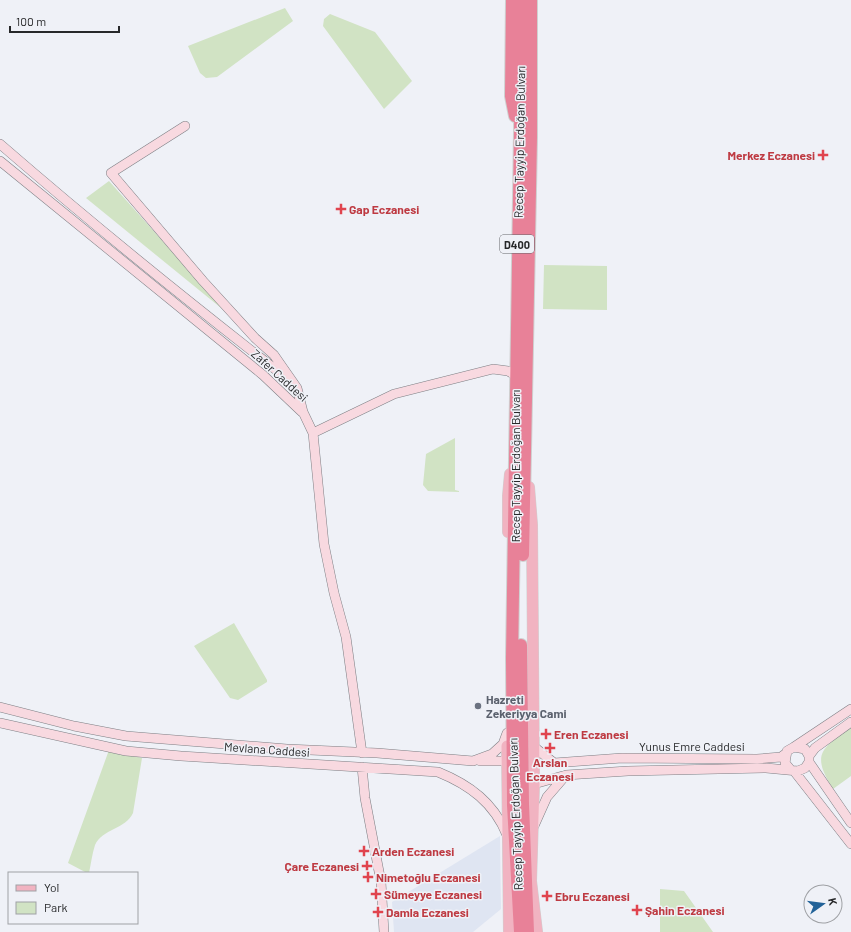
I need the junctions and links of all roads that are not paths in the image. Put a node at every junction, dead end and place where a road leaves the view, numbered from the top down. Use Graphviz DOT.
graph roads {
  1 [pos="512,0"];
  2 [pos="522,0"];
  3 [pos="531,0"];
  4 [pos="539,0"];
  5 [pos="185,126"];
  6 [pos="525,135"];
  7 [pos="0,144"];
  8 [pos="0,161"];
  9 [pos="515,375"];
  10 [pos="303,412"];
  11 [pos="515,421"];
  12 [pos="525,428"];
  13 [pos="313,432"];
  14 [pos="0,707"];
  15 [pos="851,709"];
  16 [pos="851,722"];
  17 [pos="0,723"];
  18 [pos="507,733"];
  19 [pos="533,746"];
  20 [pos="794,747"];
  21 [pos="362,753"];
  22 [pos="785,754"];
  23 [pos="809,759"];
  24 [pos="473,761"];
  25 [pos="507,761"];
  26 [pos="362,767"];
  27 [pos="792,770"];
  28 [pos="566,775"];
  29 [pos="534,784"];
  30 [pos="851,823"];
  31 [pos="534,827"];
  32 [pos="508,836"];
  33 [pos="851,844"];
  34 [pos="384,932"];
  35 [pos="508,932"];
  36 [pos="520,932"];
  37 [pos="528,932"];
  38 [pos="537,932"];
  1 -- 6 [label="highway"];
  2 -- 6 [label="highway, Recep Tayyip Erdoğan Bulvarı / D400"];
  3 -- 6 [label="highway, Recep Tayyip Erdoğan Bulvarı / D400"];
  4 -- 6 [label="highway"];
  5 -- 10 [label="main road"];
  6 -- 9 [label="highway, Recep Tayyip Erdoğan Bulvarı / D400"];
  6 -- 12 [label="highway, Recep Tayyip Erdoğan Bulvarı / D400"];
  7 -- 10 [label="main road, Zafer Caddesi"];
  8 -- 10 [label="main road, Zafer Caddesi"];
  9 -- 11 [label="highway, Recep Tayyip Erdoğan Bulvarı / D400"];
  9 -- 13 [label="main road"];
  10 -- 13 [label="main road"];
  11 -- 18 [label="main road"];
  11 -- 36 [label="highway, Recep Tayyip Erdoğan Bulvarı / D400"];
  12 -- 19 [label="main road"];
  12 -- 37 [label="highway, Recep Tayyip Erdoğan Bulvarı / D400"];
  13 -- 21 [label="main road"];
  14 -- 21 [label="main road, Mevlana Caddesi"];
  15 -- 20 [label="main road"];
  16 -- 23 [label="main road"];
  17 -- 26 [label="main road, Mevlana Caddesi"];
  18 -- 24 [label="main road, Mevlana Caddesi"];
  18 -- 25 [label="main road"];
  19 -- 22 [label="main road, Yunus Emre Caddesi"];
  19 -- 29 [label="main road"];
  20 -- 22 [label="main road"];
  20 -- 23 [label="main road"];
  21 -- 24 [label="main road, Mevlana Caddesi"];
  22 -- 27 [label="main road"];
  23 -- 27 [label="main road"];
  23 -- 30 [label="main road"];
  24 -- 25 [label="main road"];
  25 -- 32 [label="main road"];
  26 -- 32 [label="main road, Mevlana Caddesi"];
  26 -- 34 [label="main road"];
  27 -- 28 [label="main road, Yunus Emre Caddesi"];
  27 -- 33 [label="main road"];
  28 -- 29 [label="main road, Yunus Emre Caddesi"];
  28 -- 31 [label="main road"];
  29 -- 31 [label="main road"];
  31 -- 38 [label="main road"];
  32 -- 35 [label="main road"];
}
